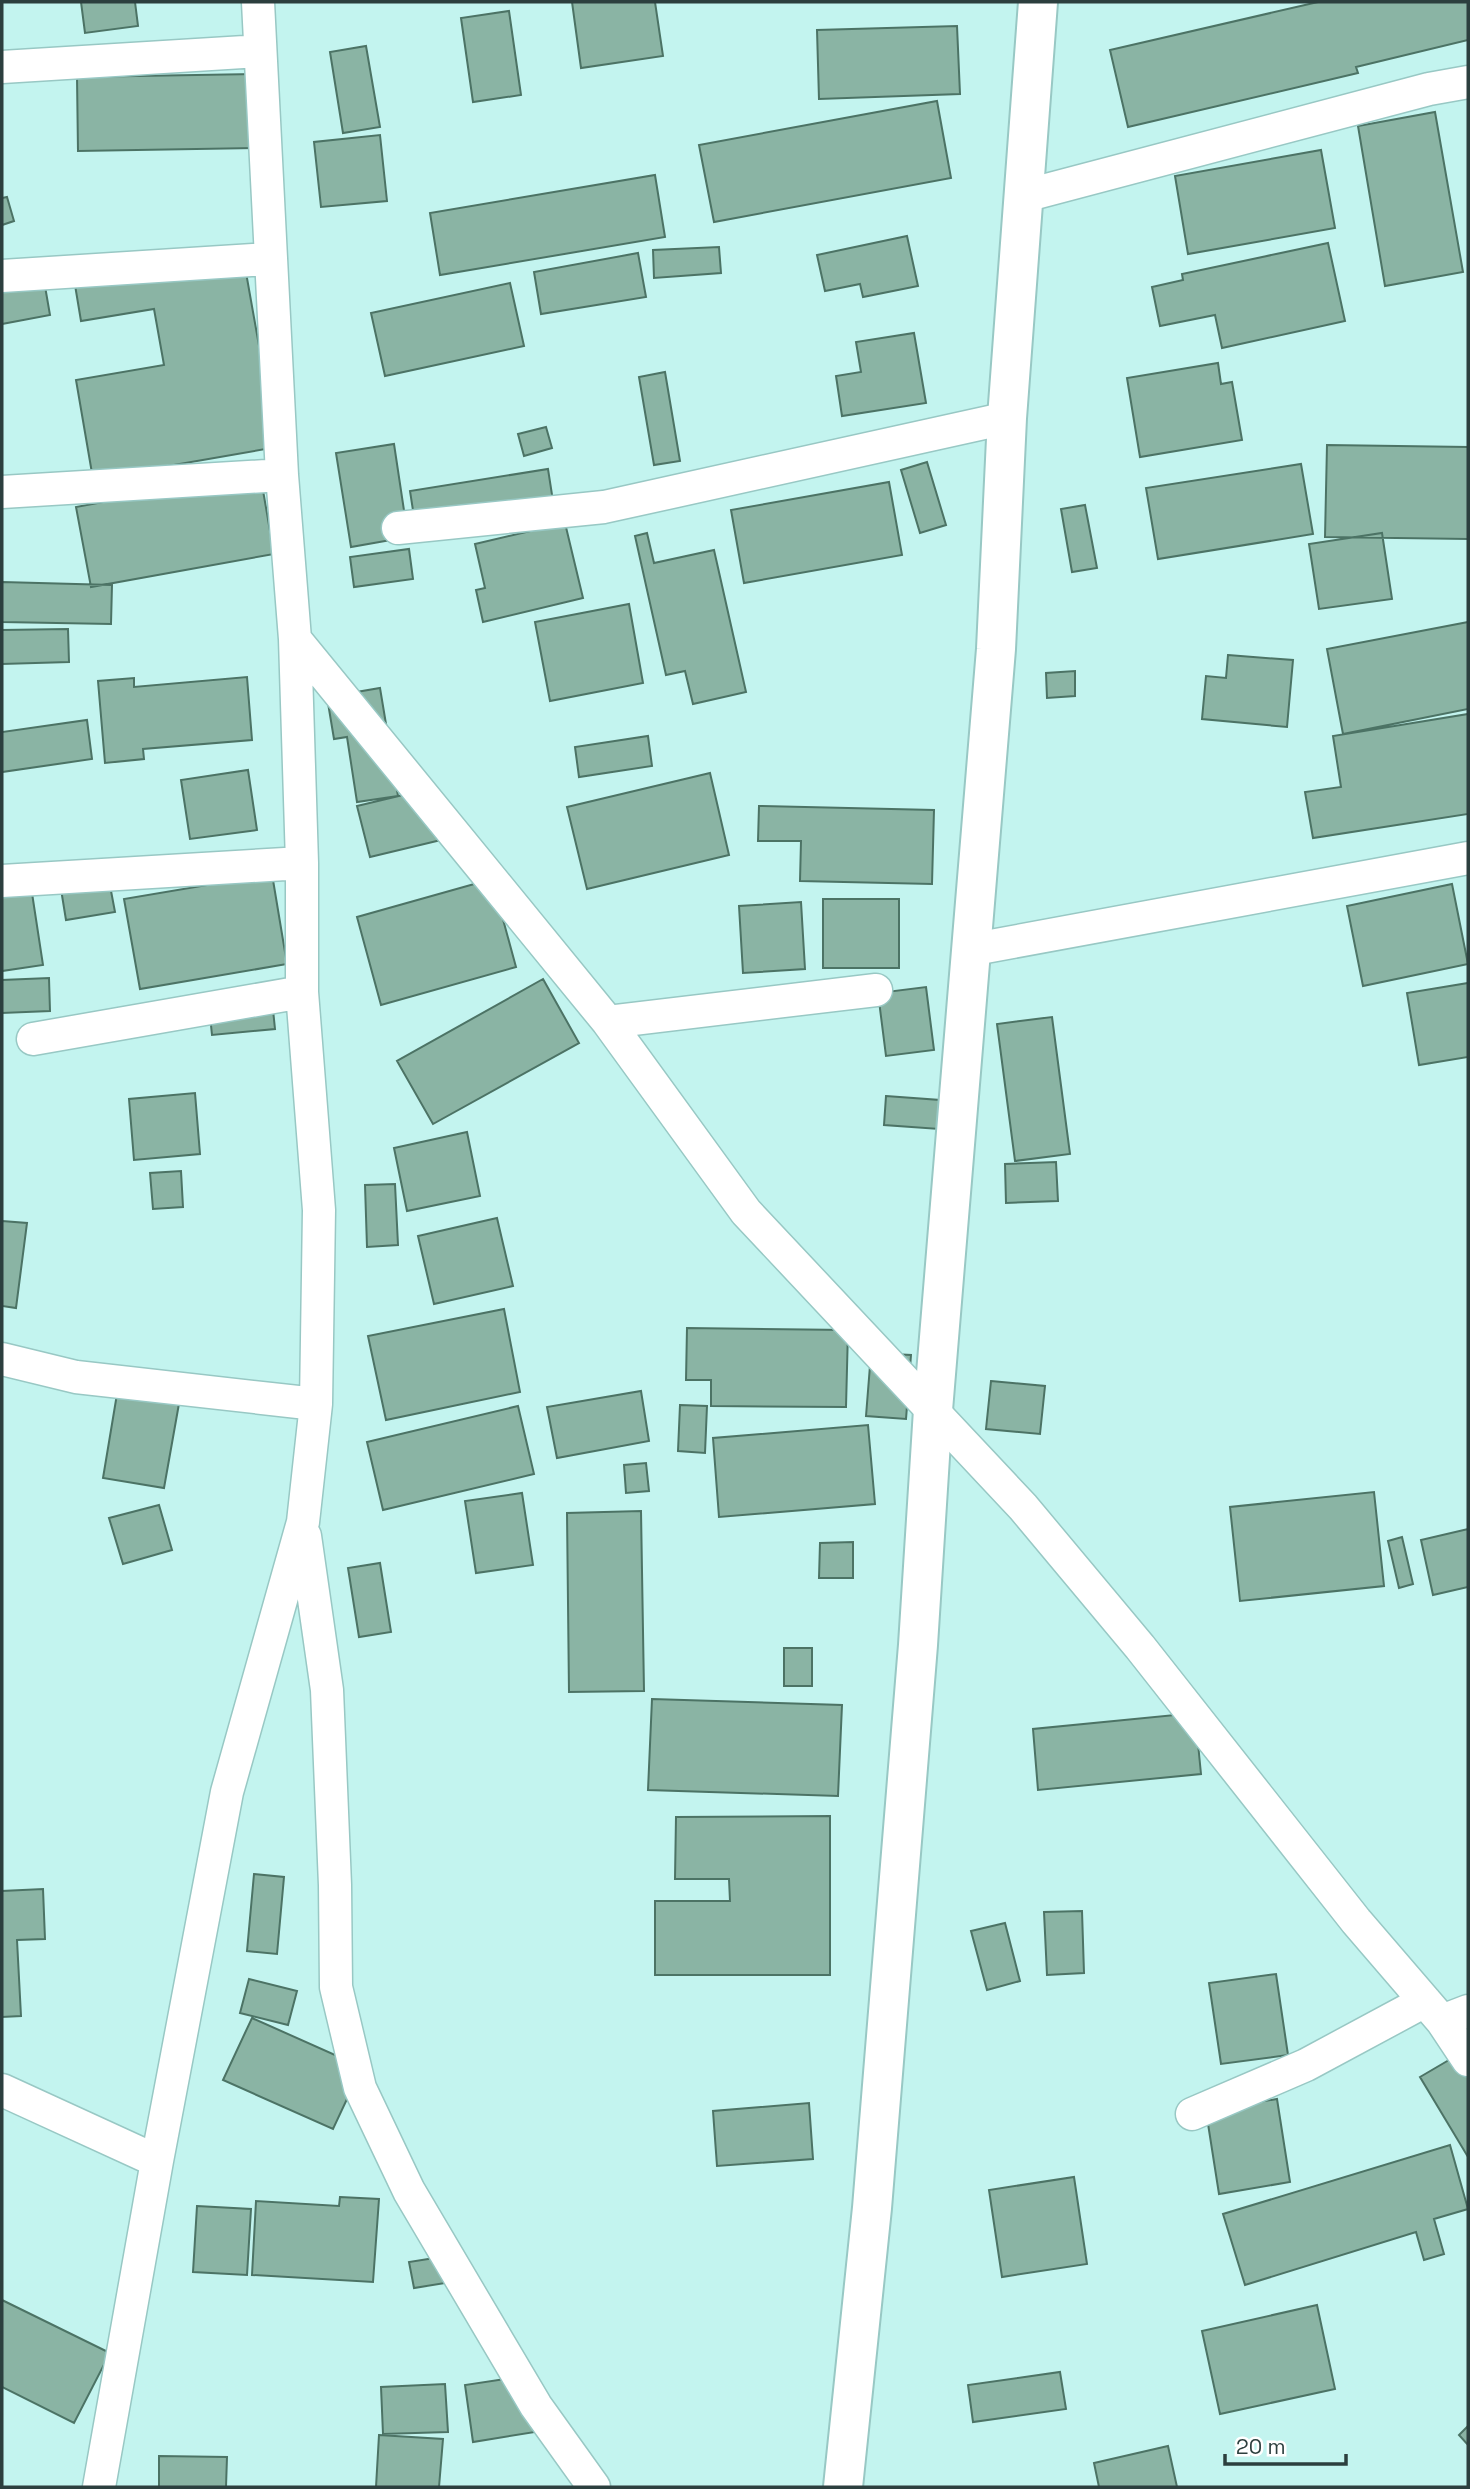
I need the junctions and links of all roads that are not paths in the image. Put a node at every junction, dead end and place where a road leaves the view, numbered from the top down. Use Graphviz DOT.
graph roads {
  1 [pos="258,2"];
  2 [pos="1038,2"];
  3 [pos="259,51"];
  4 [pos="2,67"];
  5 [pos="1468,82"];
  6 [pos="1024,196"];
  7 [pos="269,259"];
  8 [pos="2,276"];
  9 [pos="1007,418"];
  10 [pos="282,475"];
  11 [pos="2,492"];
  12 [pos="398,528"];
  13 [pos="295,639"];
  14 [pos="1468,858"];
  15 [pos="302,863"];
  16 [pos="2,881"];
  17 [pos="970,950"];
  18 [pos="876,989"];
  19 [pos="302,992"];
  20 [pos="608,1023"];
  21 [pos="33,1039"];
  22 [pos="2,1359"];
  23 [pos="316,1404"];
  24 [pos="933,1410"];
  25 [pos="303,1522"];
  26 [pos="1445,2011"];
  27 [pos="1468,2060"];
  28 [pos="2,2090"];
  29 [pos="1192,2113"];
  30 [pos="157,2161"];
  31 [pos="99,2487"];
  32 [pos="594,2487"];
  33 [pos="843,2487"];
  1 -- 3 [label="street"];
  2 -- 6 [label="main road"];
  3 -- 4 [label="street"];
  3 -- 7 [label="street"];
  5 -- 6 [label="street"];
  6 -- 9 [label="main road"];
  7 -- 8 [label="street"];
  7 -- 10 [label="street"];
  9 -- 12 [label="street"];
  9 -- 17 [label="main road"];
  10 -- 11 [label="street"];
  10 -- 13 [label="street"];
  13 -- 15 [label="street"];
  13 -- 20 [label="street"];
  14 -- 17 [label="street"];
  15 -- 16 [label="street"];
  15 -- 19 [label="street"];
  17 -- 24 [label="main road"];
  18 -- 20 [label="street"];
  19 -- 21 [label="street"];
  19 -- 23 [label="street"];
  20 -- 24 [label="street"];
  22 -- 23 [label="street"];
  23 -- 25 [label="street"];
  24 -- 26 [label="street"];
  24 -- 33 [label="main road"];
  25 -- 30 [label="street"];
  25 -- 32 [label="street"];
  26 -- 27 [label="street"];
  26 -- 29 [label="street"];
  28 -- 30 [label="street"];
  30 -- 31 [label="street"];
}
